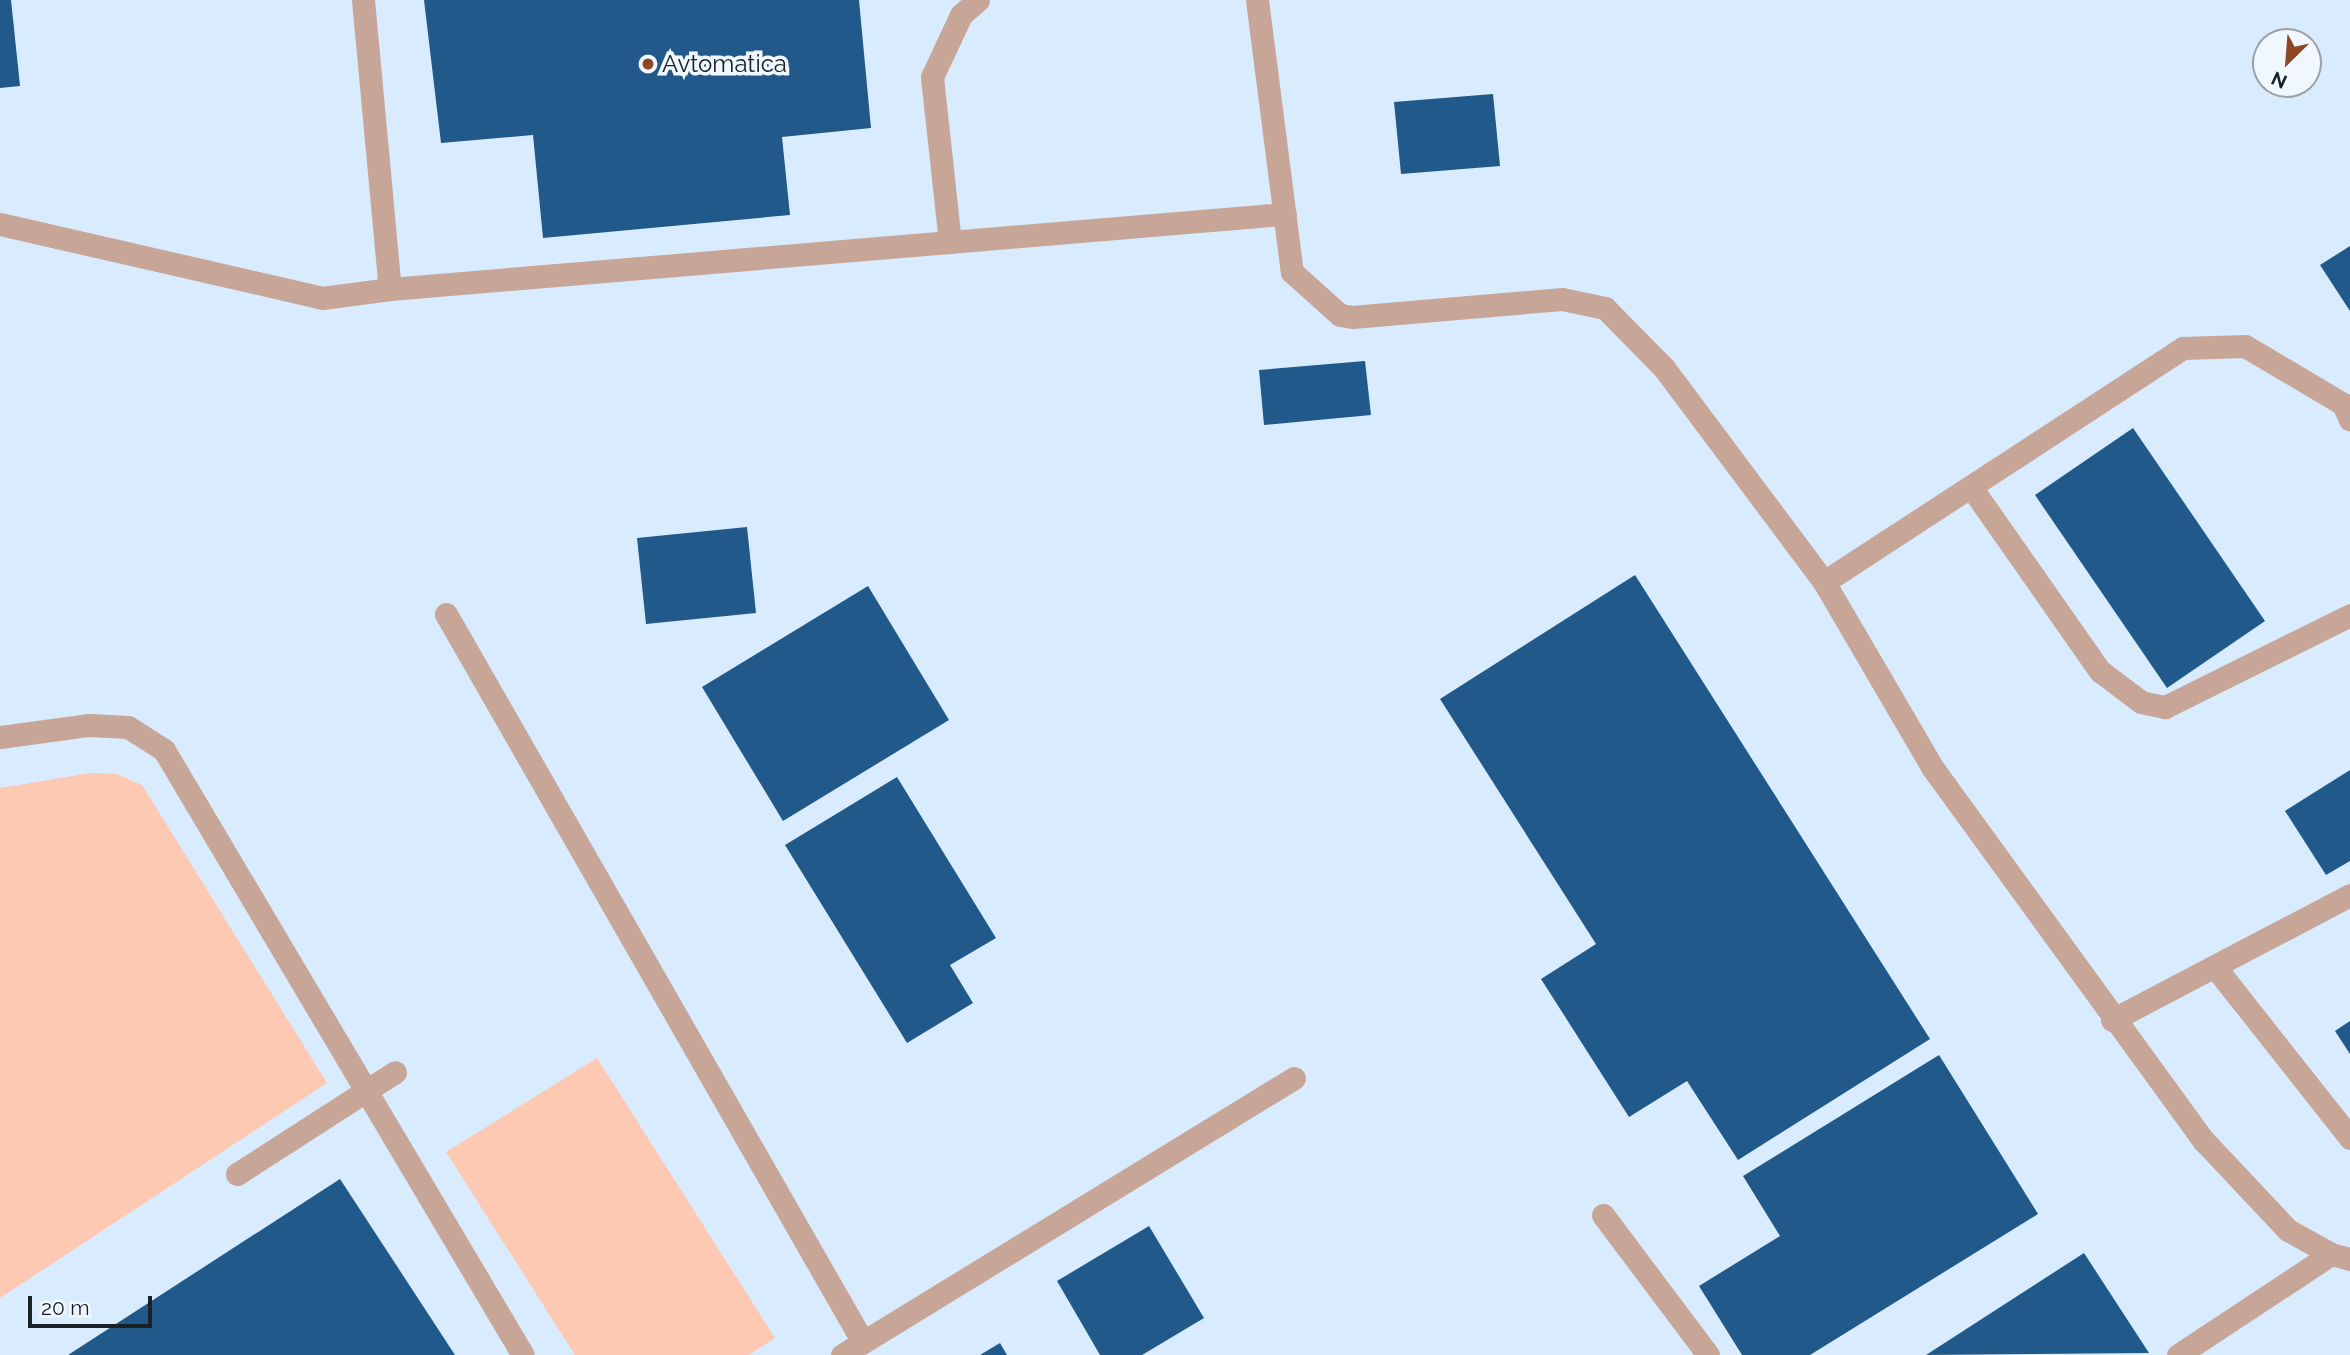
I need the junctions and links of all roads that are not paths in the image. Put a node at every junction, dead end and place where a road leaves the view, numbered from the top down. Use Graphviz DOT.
graph roads {
  1 [pos="363,0"];
  2 [pos="978,0"];
  3 [pos="1257,0"];
  4 [pos="1285,214"];
  5 [pos="0,224"];
  6 [pos="950,242"];
  7 [pos="390,289"];
  8 [pos="2350,420"];
  9 [pos="1971,487"];
  10 [pos="1824,582"];
  11 [pos="446,614"];
  12 [pos="2350,615"];
  13 [pos="0,737"];
  14 [pos="2350,895"];
  15 [pos="2215,967"];
  16 [pos="2112,1020"];
  17 [pos="395,1072"];
  18 [pos="1294,1078"];
  19 [pos="366,1091"];
  20 [pos="2350,1138"];
  21 [pos="237,1174"];
  22 [pos="1603,1215"];
  23 [pos="2341,1257"];
  24 [pos="863,1342"];
  25 [pos="523,1355"];
  26 [pos="842,1355"];
  27 [pos="1708,1355"];
  28 [pos="2178,1355"];
  1 -- 7 [label="lane"];
  2 -- 6 [label="lane"];
  3 -- 4 [label="lane"];
  4 -- 6 [label="lane"];
  4 -- 10 [label="lane"];
  5 -- 7 [label="lane"];
  6 -- 7 [label="lane"];
  8 -- 9 [label="lane"];
  9 -- 10 [label="lane"];
  9 -- 12 [label="lane"];
  10 -- 16 [label="lane"];
  11 -- 24 [label="lane"];
  13 -- 19 [label="lane"];
  14 -- 15 [label="lane"];
  15 -- 16 [label="lane"];
  15 -- 20 [label="lane"];
  16 -- 23 [label="lane"];
  17 -- 19 [label="lane"];
  18 -- 24 [label="lane"];
  19 -- 21 [label="lane"];
  19 -- 25 [label="lane"];
  22 -- 27 [label="lane"];
  23 -- 28 [label="lane"];
  24 -- 26 [label="lane"];
}
